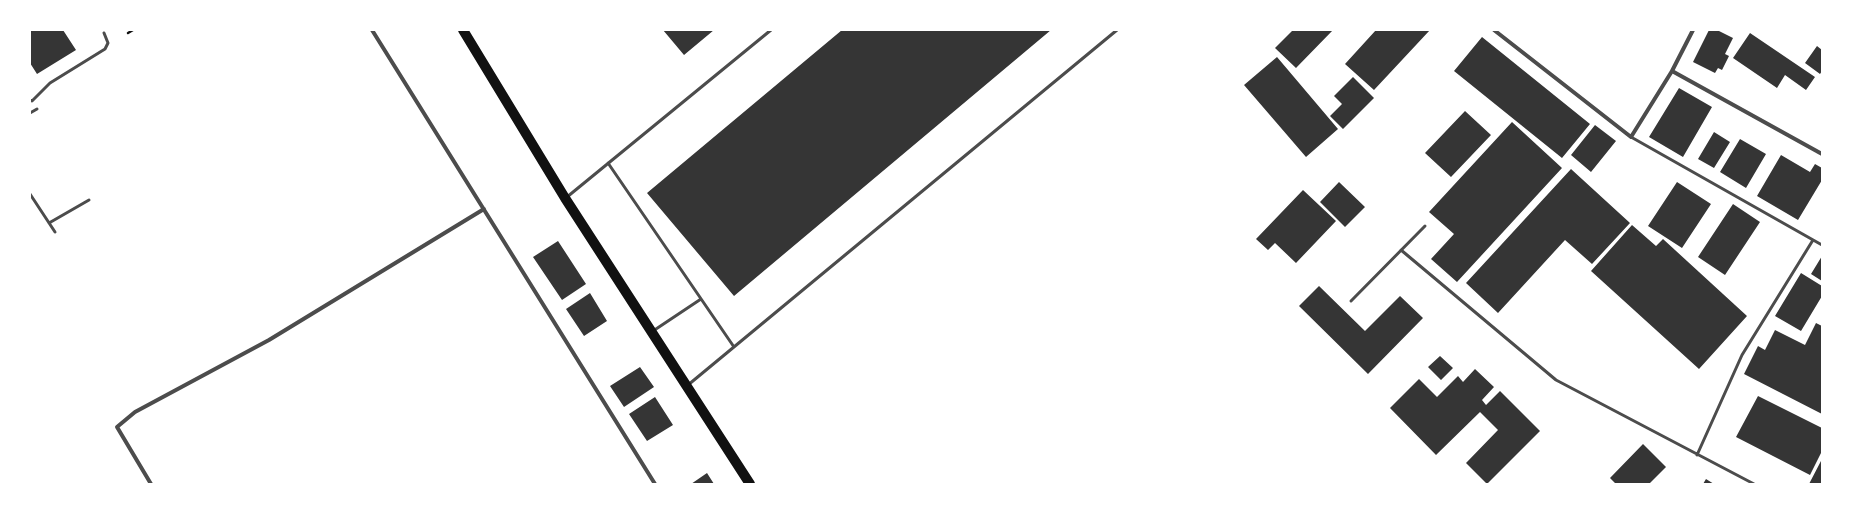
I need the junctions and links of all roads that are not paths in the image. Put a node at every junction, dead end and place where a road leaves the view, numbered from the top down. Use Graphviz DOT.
graph roads {
  1 [pos="372,30"];
  2 [pos="463,30"];
  3 [pos="771,30"];
  4 [pos="1117,30"];
  5 [pos="1494,30"];
  6 [pos="1693,30"];
  7 [pos="104,33"];
  8 [pos="1672,71"];
  9 [pos="30,100"];
  10 [pos="37,109"];
  11 [pos="30,114"];
  12 [pos="1631,137"];
  13 [pos="1822,154"];
  14 [pos="608,162"];
  15 [pos="30,194"];
  16 [pos="565,198"];
  17 [pos="89,200"];
  18 [pos="484,209"];
  19 [pos="49,223"];
  20 [pos="1425,226"];
  21 [pos="54,232"];
  22 [pos="1813,240"];
  23 [pos="1822,245"];
  24 [pos="1402,250"];
  25 [pos="701,299"];
  26 [pos="1351,301"];
  27 [pos="653,331"];
  28 [pos="734,347"];
  29 [pos="688,386"];
  30 [pos="1696,455"];
  31 [pos="151,484"];
  32 [pos="655,484"];
  33 [pos="750,484"];
  34 [pos="1754,484"];
  1 -- 18 [label="street"];
  2 -- 16 [label="main road"];
  3 -- 14 [label="lane"];
  4 -- 28 [label="lane"];
  5 -- 12 [label="street"];
  6 -- 8 [label="street"];
  7 -- 9 [label="lane"];
  8 -- 12 [label="street"];
  8 -- 13 [label="street"];
  10 -- 11 [label="lane"];
  12 -- 22 [label="lane"];
  14 -- 16 [label="lane"];
  14 -- 25 [label="lane"];
  15 -- 19 [label="lane"];
  16 -- 27 [label="main road"];
  17 -- 19 [label="lane"];
  18 -- 31 [label="street"];
  18 -- 32 [label="street"];
  19 -- 21 [label="lane"];
  20 -- 24 [label="lane"];
  22 -- 23 [label="lane"];
  22 -- 30 [label="lane"];
  24 -- 26 [label="lane"];
  24 -- 30 [label="lane"];
  25 -- 27 [label="lane"];
  25 -- 28 [label="lane"];
  27 -- 29 [label="main road"];
  28 -- 29 [label="lane"];
  29 -- 33 [label="main road"];
  30 -- 34 [label="lane"];
}
